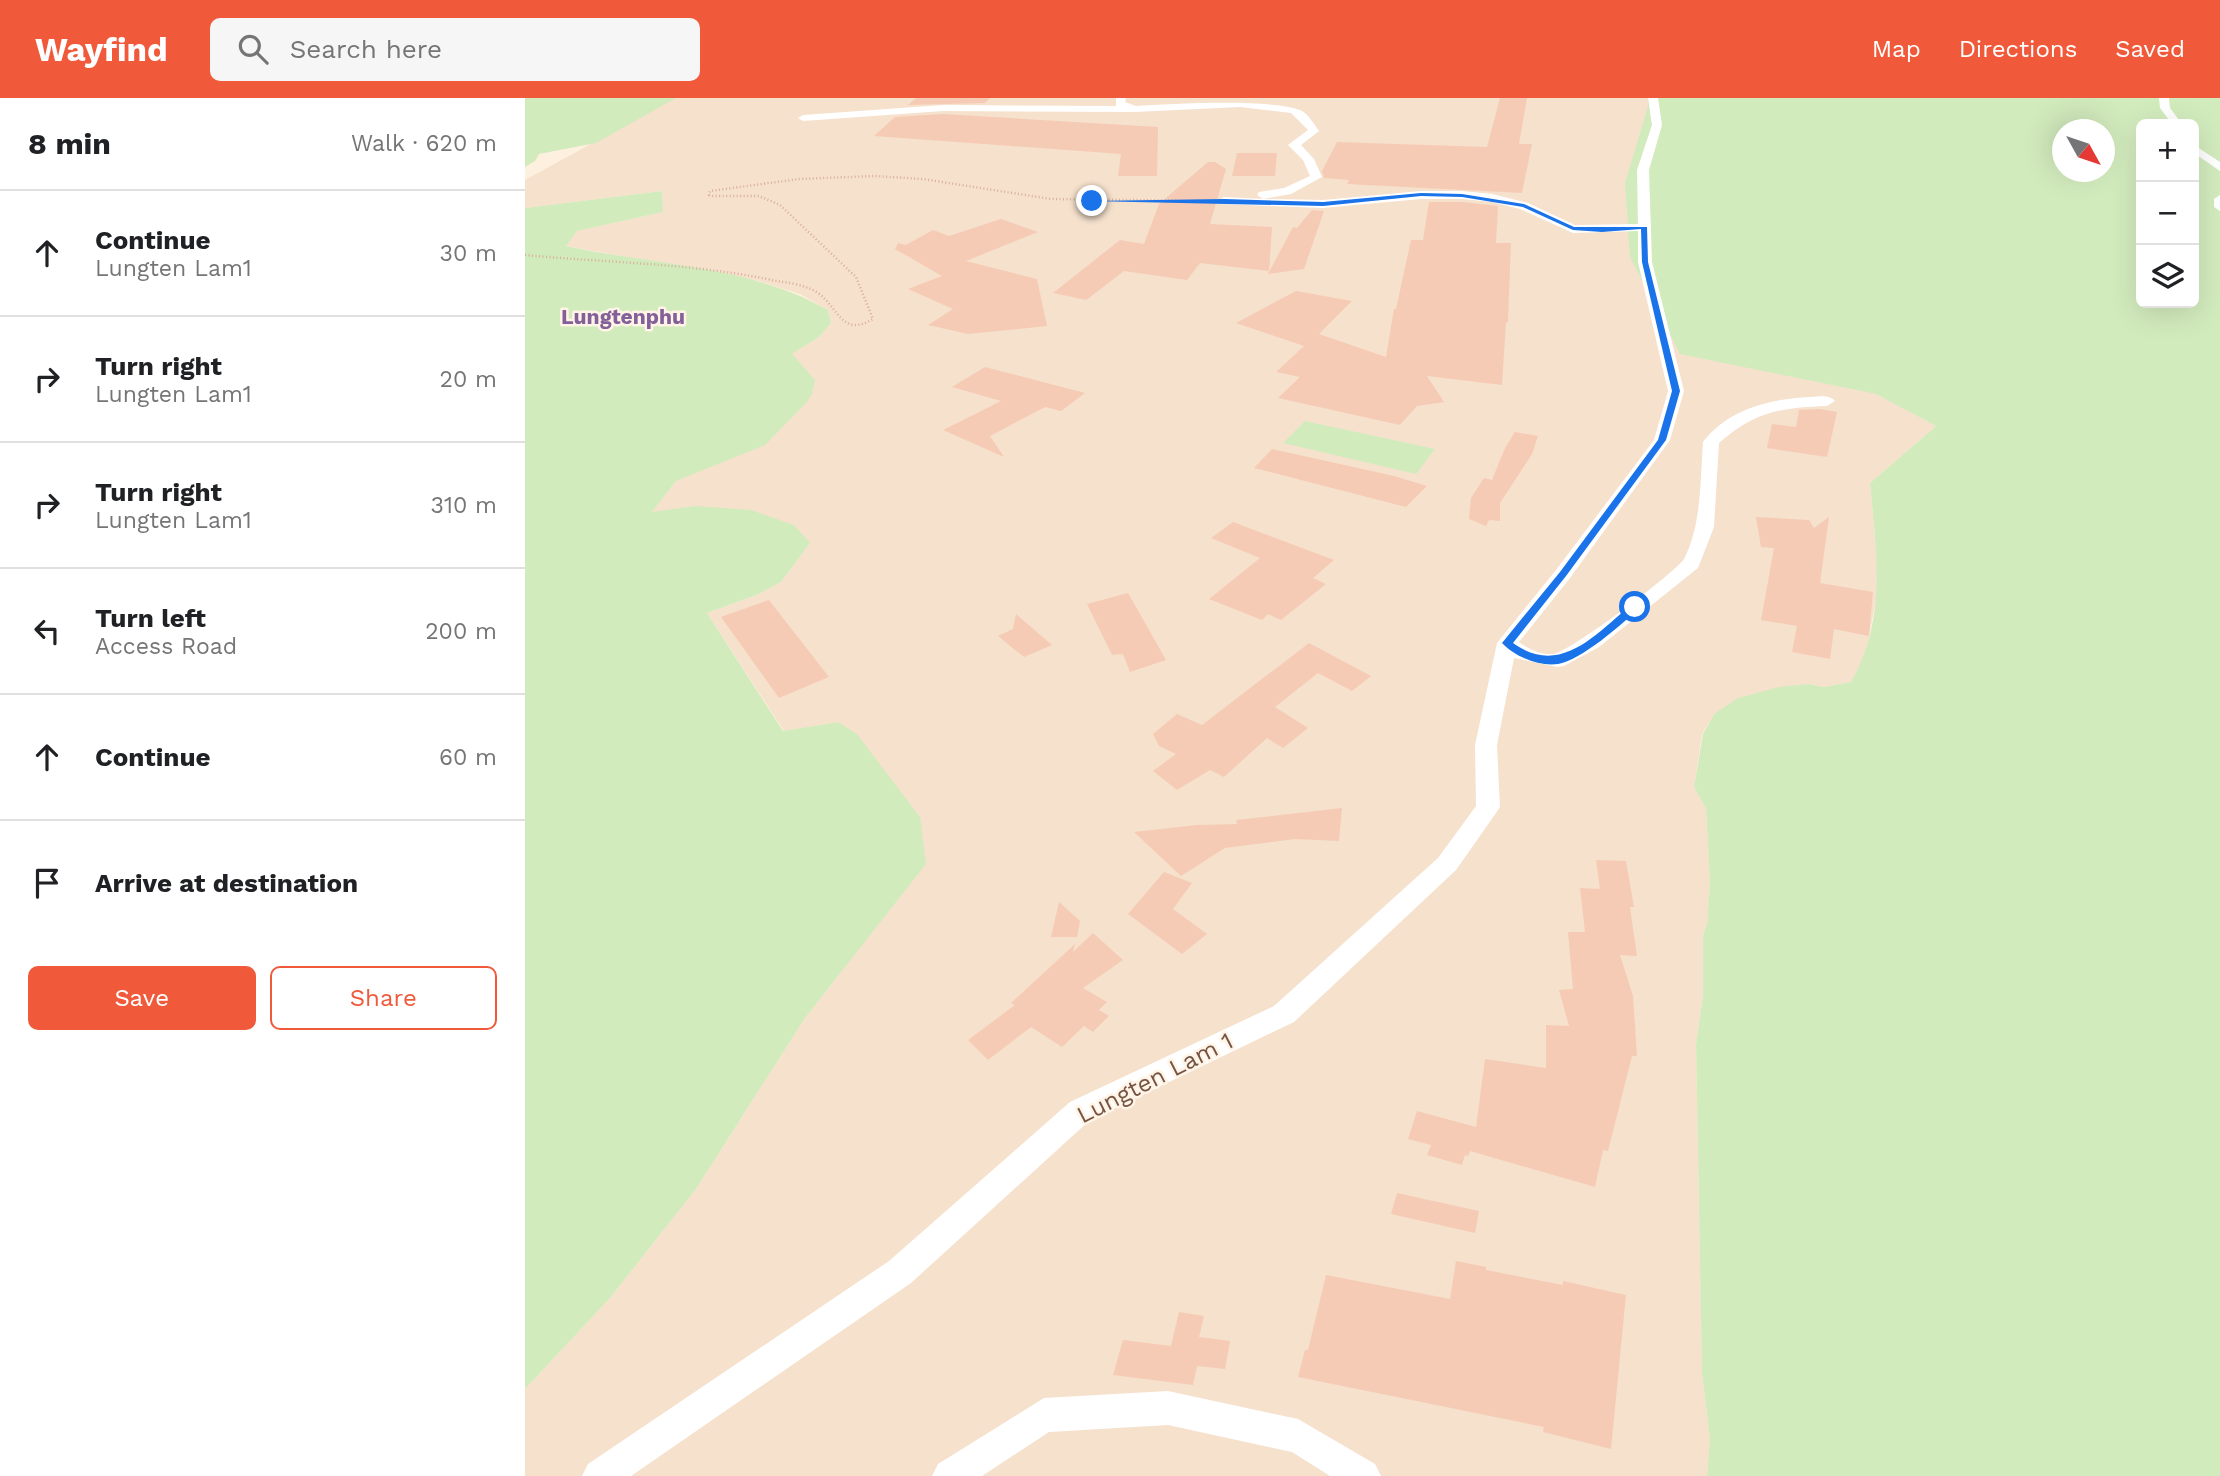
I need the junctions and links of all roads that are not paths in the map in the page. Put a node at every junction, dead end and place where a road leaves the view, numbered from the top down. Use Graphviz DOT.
graph roads {
  1 [pos="1121,98"];
  2 [pos="1653,98"];
  3 [pos="2164,98"];
  4 [pos="1135,109"];
  5 [pos="803,118"];
  6 [pos="2173,119"];
  7 [pos="2199,152"];
  8 [pos="2220,168"];
  9 [pos="2220,199"];
  10 [pos="2220,207"];
  11 [pos="1644,227"];
  12 [pos="1827,401"];
  13 [pos="1507,643"];
  14 [pos="600,1476"];
  15 [pos="950,1476"];
  16 [pos="1363,1476"];
  1 -- 4 [label="street"];
  2 -- 11 [label="street"];
  3 -- 6 [label="street"];
  4 -- 5 [label="street"];
  4 -- 11 [label="street"];
  7 -- 8 [label="street"];
  9 -- 10 [label="street"];
  11 -- 13 [label="street"];
  12 -- 13 [label="street"];
  13 -- 14 [label="street, Lungten Lam 1"];
  15 -- 16 [label="street"];
}
